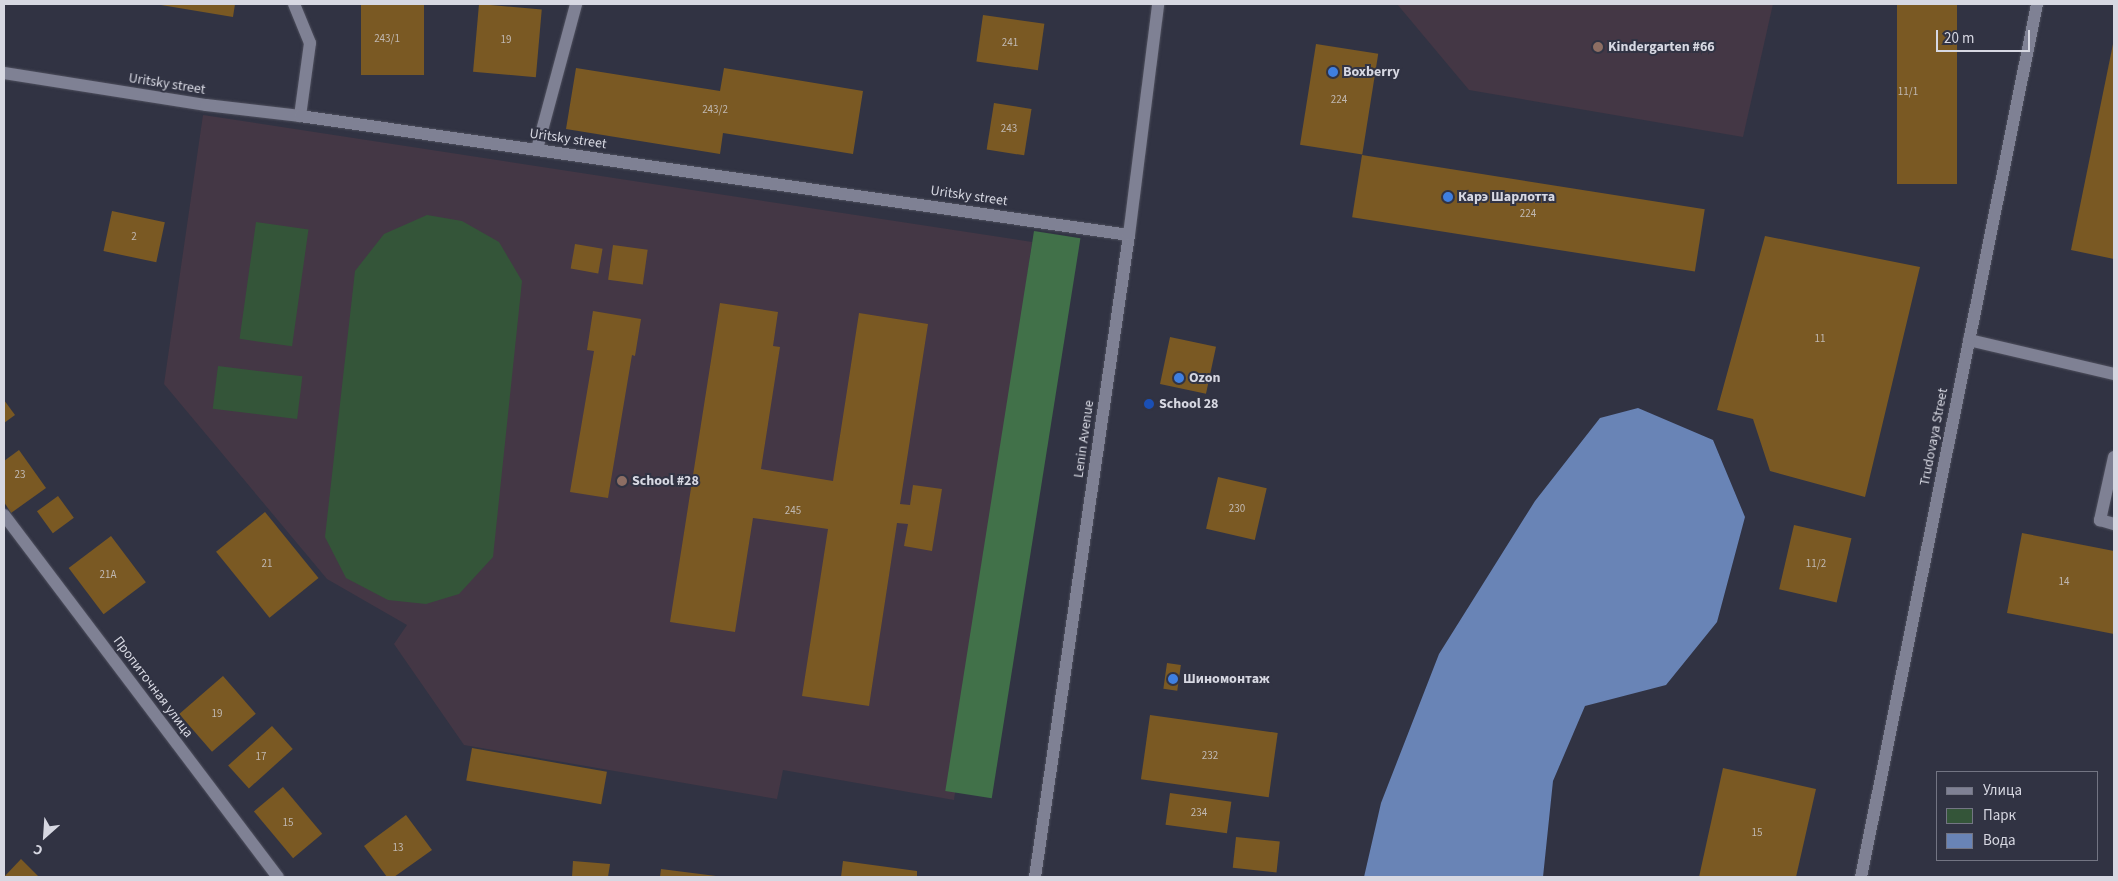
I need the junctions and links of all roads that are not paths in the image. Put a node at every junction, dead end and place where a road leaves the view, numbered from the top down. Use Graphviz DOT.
graph roads {
  1 [pos="294,4"];
  2 [pos="576,4"];
  3 [pos="1158,4"];
  4 [pos="2038,4"];
  5 [pos="4,73"];
  6 [pos="300,116"];
  7 [pos="537,149"];
  8 [pos="1129,235"];
  9 [pos="1969,340"];
  10 [pos="2114,374"];
  11 [pos="2114,457"];
  12 [pos="4,515"];
  13 [pos="2114,524"];
  14 [pos="278,877"];
  15 [pos="1035,877"];
  16 [pos="1861,877"];
  1 -- 6 [label="street"];
  2 -- 7 [label="street"];
  3 -- 8 [label="street, Lenin Avenue"];
  4 -- 9 [label="street, Trudovaya Street"];
  5 -- 6 [label="street, Uritsky street"];
  6 -- 7 [label="street, Uritsky street"];
  7 -- 8 [label="street, Uritsky street"];
  8 -- 15 [label="street, Lenin Avenue"];
  9 -- 10 [label="street"];
  9 -- 16 [label="street, Trudovaya Street"];
  11 -- 13 [label="street"];
  12 -- 14 [label="street, Пропиточная улица"];
}
